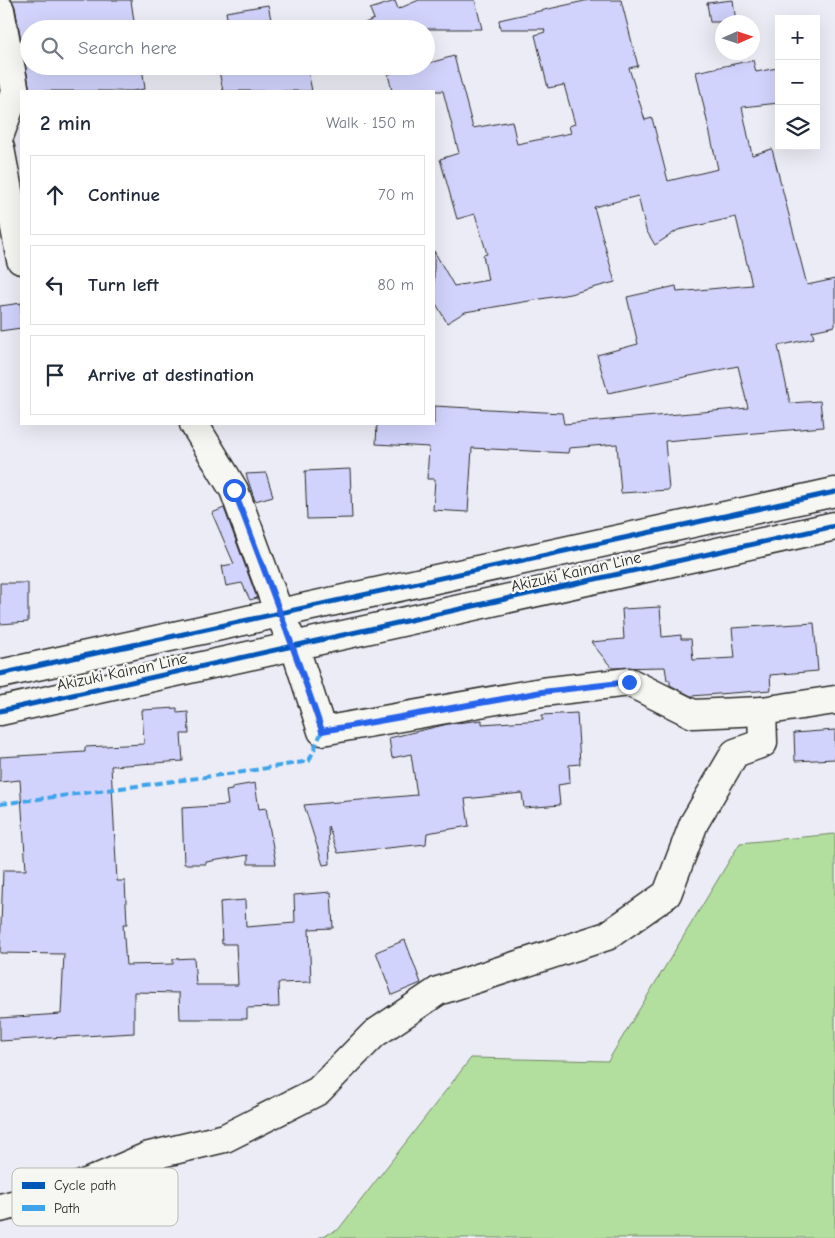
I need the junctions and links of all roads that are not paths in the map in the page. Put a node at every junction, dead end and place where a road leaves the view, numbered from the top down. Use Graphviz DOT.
graph roads {
  1 [pos="0,10"];
  2 [pos="0,134"];
  3 [pos="0,148"];
  4 [pos="8,228"];
  5 [pos="20,258"];
  6 [pos="195,425"];
  7 [pos="835,492"];
  8 [pos="835,526"];
  9 [pos="279,613"];
  10 [pos="295,648"];
  11 [pos="0,674"];
  12 [pos="835,700"];
  13 [pos="0,711"];
  14 [pos="762,712"];
  15 [pos="120,1168"];
  1 -- 2 [label="street"];
  3 -- 4 [label="street"];
  4 -- 5 [label="street"];
  6 -- 9 [label="street"];
  7 -- 9 [label="street, Akizuki Kainan Line"];
  8 -- 10 [label="street, Akizuki Kainan Line"];
  9 -- 10 [label="street"];
  9 -- 11 [label="street, Akizuki Kainan Line"];
  10 -- 13 [label="street, Akizuki Kainan Line"];
  10 -- 14 [label="street"];
  12 -- 14 [label="street"];
  14 -- 15 [label="street"];
}
